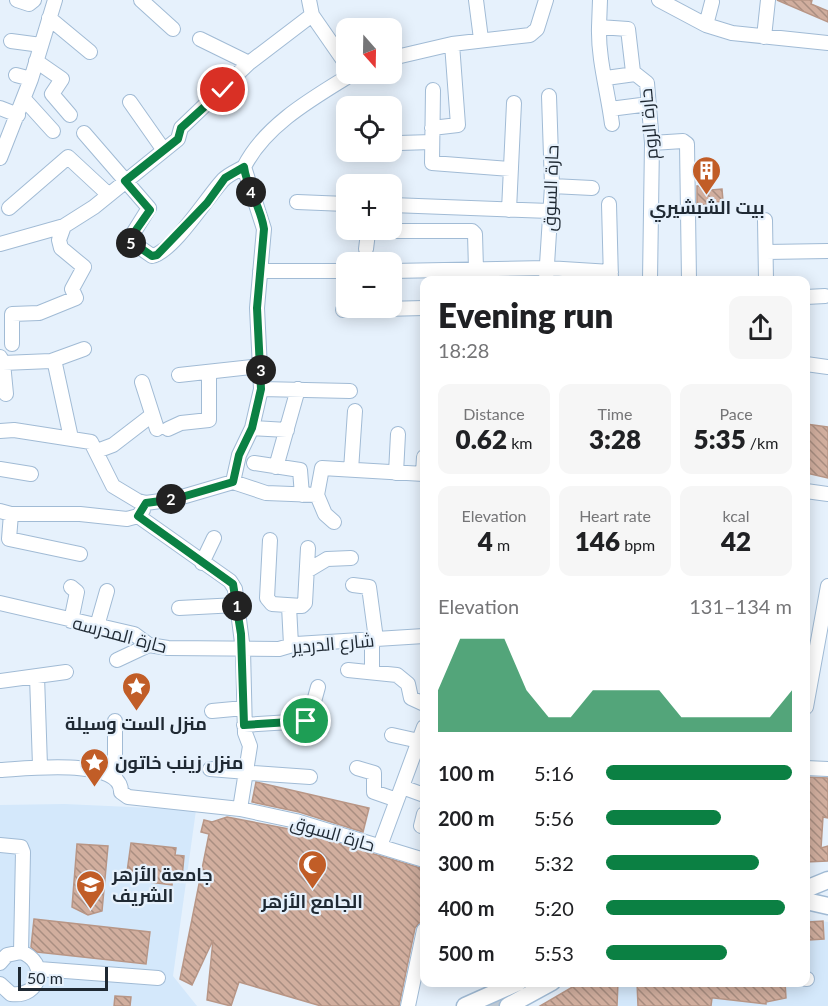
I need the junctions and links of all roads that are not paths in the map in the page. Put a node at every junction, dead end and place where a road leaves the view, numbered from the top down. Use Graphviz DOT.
graph roads {
  1 [pos="17,0"];
  2 [pos="34,0"];
  3 [pos="55,0"];
  4 [pos="141,0"];
  5 [pos="309,0"];
  6 [pos="476,0"];
  7 [pos="546,0"];
  8 [pos="600,0"];
  9 [pos="660,0"];
  10 [pos="768,0"];
  11 [pos="712,2"];
  12 [pos="312,15"];
  13 [pos="49,18"];
  14 [pos="706,25"];
  15 [pos="599,27"];
  16 [pos="174,29"];
  17 [pos="764,37"];
  18 [pos="200,39"];
  19 [pos="481,39"];
  20 [pos="11,41"];
  21 [pos="828,43"];
  22 [pos="452,44"];
  23 [pos="41,45"];
  24 [pos="336,50"];
  25 [pos="90,52"];
  26 [pos="402,52"];
  27 [pos="36,61"];
  28 [pos="249,63"];
  29 [pos="635,74"];
  30 [pos="16,75"];
  31 [pos="606,78"];
  32 [pos="31,79"];
  33 [pos="338,84"];
  34 [pos="433,90"];
  35 [pos="549,96"];
  36 [pos="24,99"];
  37 [pos="130,102"];
  38 [pos="514,104"];
  39 [pos="649,104"];
  40 [pos="0,108"];
  41 [pos="610,109"];
  42 [pos="18,115"];
  43 [pos="70,116"];
  44 [pos="612,124"];
  45 [pos="52,130"];
  46 [pos="84,133"];
  47 [pos="432,135"];
  48 [pos="402,142"];
  49 [pos="652,142"];
  50 [pos="163,149"];
  51 [pos="0,158"];
  52 [pos="244,167"];
  53 [pos="511,169"];
  54 [pos="125,181"];
  55 [pos="552,186"];
  56 [pos="592,188"];
  57 [pos="109,195"];
  58 [pos="297,202"];
  59 [pos="336,204"];
  60 [pos="609,204"];
  61 [pos="402,206"];
  62 [pos="9,208"];
  63 [pos="509,210"];
  64 [pos="550,211"];
  65 [pos="765,220"];
  66 [pos="64,226"];
  67 [pos="0,244"];
  68 [pos="366,249"];
  69 [pos="828,251"];
  70 [pos="766,252"];
  71 [pos="476,269"];
  72 [pos="260,271"];
  73 [pos="336,271"];
  74 [pos="402,271"];
  75 [pos="547,274"];
  76 [pos="611,276"];
  77 [pos="650,276"];
  78 [pos="689,276"];
  79 [pos="766,276"];
  80 [pos="825,296"];
  81 [pos="810,297"];
  82 [pos="420,308"];
  83 [pos="402,309"];
  84 [pos="12,344"];
  85 [pos="84,349"];
  86 [pos="2,360"];
  87 [pos="51,362"];
  88 [pos="810,365"];
  89 [pos="261,366"];
  90 [pos="828,367"];
  91 [pos="209,372"];
  92 [pos="179,375"];
  93 [pos="142,382"];
  94 [pos="261,389"];
  95 [pos="298,390"];
  96 [pos="350,390"];
  97 [pos="6,394"];
  98 [pos="355,411"];
  99 [pos="152,415"];
  100 [pos="252,428"];
  101 [pos="287,430"];
  102 [pos="0,431"];
  103 [pos="398,434"];
  104 [pos="71,438"];
  105 [pos="97,451"];
  106 [pos="254,463"];
  107 [pos="276,467"];
  108 [pos="0,469"];
  109 [pos="351,470"];
  110 [pos="396,473"];
  111 [pos="31,474"];
  112 [pos="420,474"];
  113 [pos="233,482"];
  114 [pos="810,492"];
  115 [pos="828,494"];
  116 [pos="302,495"];
  117 [pos="317,495"];
  118 [pos="146,503"];
  119 [pos="5,512"];
  120 [pos="138,516"];
  121 [pos="334,522"];
  122 [pos="214,538"];
  123 [pos="270,540"];
  124 [pos="308,548"];
  125 [pos="80,554"];
  126 [pos="351,558"];
  127 [pos="202,563"];
  128 [pos="307,571"];
  129 [pos="353,585"];
  130 [pos="828,586"];
  131 [pos="71,587"];
  132 [pos="107,591"];
  133 [pos="0,603"];
  134 [pos="237,605"];
  135 [pos="289,606"];
  136 [pos="179,608"];
  137 [pos="71,621"];
  138 [pos="97,626"];
  139 [pos="824,628"];
  140 [pos="420,636"];
  141 [pos="374,639"];
  142 [pos="149,645"];
  143 [pos="291,645"];
  144 [pos="243,650"];
  145 [pos="117,660"];
  146 [pos="810,669"];
  147 [pos="348,670"];
  148 [pos="66,672"];
  149 [pos="372,672"];
  150 [pos="37,676"];
  151 [pos="0,681"];
  152 [pos="318,687"];
  153 [pos="420,703"];
  154 [pos="244,708"];
  155 [pos="212,711"];
  156 [pos="116,721"];
  157 [pos="244,725"];
  158 [pos="392,735"];
  159 [pos="420,744"];
  160 [pos="420,746"];
  161 [pos="40,766"];
  162 [pos="1,767"];
  163 [pos="357,768"];
  164 [pos="810,768"];
  165 [pos="210,769"];
  166 [pos="828,769"];
  167 [pos="249,772"];
  168 [pos="115,776"];
  169 [pos="310,777"];
  170 [pos="399,794"];
  171 [pos="420,795"];
  172 [pos="240,809"];
  173 [pos="0,845"];
  174 [pos="380,846"];
  175 [pos="420,859"];
  176 [pos="828,880"];
  177 [pos="810,888"];
  178 [pos="810,891"];
  179 [pos="828,894"];
  180 [pos="810,902"];
  181 [pos="828,906"];
  182 [pos="420,949"];
  183 [pos="21,952"];
  184 [pos="0,963"];
  185 [pos="39,969"];
  186 [pos="158,978"];
  187 [pos="0,984"];
  188 [pos="542,987"];
  189 [pos="526,995"];
  190 [pos="18,1000"];
  191 [pos="408,1006"];
  192 [pos="465,1006"];
  193 [pos="508,1006"];
  1 -- 2 [label="street"];
  3 -- 13 [label="street"];
  4 -- 16 [label="street"];
  5 -- 12 [label="street"];
  6 -- 19 [label="street"];
  7 -- 19 [label="street"];
  8 -- 15 [label="street"];
  9 -- 14 [label="street"];
  10 -- 17 [label="street"];
  11 -- 14 [label="street"];
  12 -- 24 [label="street"];
  12 -- 28 [label="street"];
  13 -- 23 [label="street"];
  13 -- 25 [label="street"];
  14 -- 17 [label="street"];
  15 -- 29 [label="street, حارة الروم"];
  15 -- 31 [label="street"];
  17 -- 21 [label="street"];
  18 -- 28 [label="street"];
  19 -- 22 [label="street"];
  20 -- 23 [label="street"];
  22 -- 26 [label="street"];
  22 -- 47 [label="street"];
  23 -- 27 [label="street"];
  27 -- 32 [label="street"];
  27 -- 43 [label="street"];
  28 -- 50 [label="street"];
  29 -- 31 [label="street"];
  29 -- 39 [label="street, حارة الروم"];
  30 -- 32 [label="street"];
  31 -- 41 [label="street"];
  32 -- 36 [label="street"];
  33 -- 52 [label="street"];
  34 -- 47 [label="street"];
  35 -- 55 [label="street, حارة السوق"];
  36 -- 42 [label="street"];
  36 -- 45 [label="street"];
  37 -- 50 [label="street"];
  38 -- 53 [label="street"];
  39 -- 41 [label="street"];
  39 -- 49 [label="street, حارة الروم"];
  40 -- 42 [label="street"];
  41 -- 44 [label="street"];
  42 -- 51 [label="street"];
  46 -- 54 [label="street"];
  47 -- 48 [label="street"];
  47 -- 53 [label="street"];
  49 -- 77 [label="street, حارة الروم"];
  49 -- 78 [label="street"];
  50 -- 54 [label="street"];
  52 -- 54 [label="street"];
  52 -- 72 [label="street"];
  53 -- 63 [label="street"];
  54 -- 57 [label="street"];
  55 -- 56 [label="street"];
  55 -- 64 [label="street, حارة السوق"];
  57 -- 62 [label="street"];
  57 -- 66 [label="street"];
  58 -- 59 [label="street"];
  60 -- 76 [label="street"];
  61 -- 63 [label="street"];
  63 -- 64 [label="street"];
  64 -- 75 [label="street, حارة السوق"];
  65 -- 70 [label="street"];
  66 -- 67 [label="street"];
  66 -- 84 [label="street"];
  68 -- 71 [label="street"];
  69 -- 70 [label="street"];
  70 -- 79 [label="street"];
  71 -- 74 [label="street"];
  71 -- 75 [label="street"];
  72 -- 73 [label="street"];
  72 -- 89 [label="street"];
  75 -- 76 [label="street"];
  80 -- 81 [label="street"];
  82 -- 83 [label="street"];
  85 -- 87 [label="street"];
  86 -- 87 [label="street"];
  86 -- 97 [label="street"];
  87 -- 104 [label="street"];
  88 -- 90 [label="street"];
  89 -- 91 [label="street"];
  89 -- 94 [label="street"];
  91 -- 92 [label="street"];
  91 -- 99 [label="street"];
  93 -- 99 [label="street"];
  94 -- 95 [label="street"];
  94 -- 100 [label="street"];
  95 -- 96 [label="street"];
  95 -- 101 [label="street"];
  98 -- 109 [label="street"];
  99 -- 105 [label="street"];
  100 -- 101 [label="street"];
  100 -- 113 [label="street"];
  101 -- 107 [label="street"];
  102 -- 104 [label="street"];
  103 -- 110 [label="street"];
  104 -- 105 [label="street"];
  105 -- 118 [label="street"];
  106 -- 107 [label="street"];
  107 -- 116 [label="street"];
  108 -- 111 [label="street"];
  109 -- 110 [label="street"];
  109 -- 117 [label="street"];
  110 -- 112 [label="street"];
  113 -- 116 [label="street"];
  113 -- 118 [label="street"];
  114 -- 115 [label="street"];
  116 -- 117 [label="street"];
  117 -- 121 [label="street"];
  118 -- 120 [label="street"];
  119 -- 120 [label="street"];
  119 -- 125 [label="street"];
  120 -- 127 [label="street"];
  122 -- 127 [label="street"];
  123 -- 135 [label="street"];
  124 -- 128 [label="street"];
  126 -- 128 [label="street"];
  127 -- 134 [label="street"];
  128 -- 135 [label="street"];
  129 -- 141 [label="street"];
  130 -- 139 [label="street"];
  131 -- 137 [label="street"];
  132 -- 138 [label="street"];
  133 -- 137 [label="street, حارة المدرسه"];
  134 -- 136 [label="street"];
  134 -- 144 [label="street"];
  135 -- 143 [label="street"];
  137 -- 138 [label="street, حارة المدرسه"];
  138 -- 142 [label="street, حارة المدرسه"];
  139 -- 146 [label="street"];
  140 -- 141 [label="street, شارع الدردير"];
  141 -- 143 [label="street, شارع الدردير"];
  141 -- 149 [label="street"];
  142 -- 144 [label="street, حارة المدرسه"];
  142 -- 145 [label="street"];
  143 -- 144 [label="street, شارع الدردير"];
  144 -- 154 [label="street"];
  147 -- 149 [label="street"];
  148 -- 150 [label="street"];
  149 -- 153 [label="street"];
  150 -- 151 [label="street"];
  150 -- 161 [label="street"];
  152 -- 157 [label="street"];
  154 -- 155 [label="street"];
  154 -- 157 [label="street"];
  156 -- 168 [label="street"];
  157 -- 167 [label="street"];
  158 -- 159 [label="street"];
  160 -- 170 [label="street"];
  161 -- 162 [label="street"];
  161 -- 168 [label="street"];
  163 -- 170 [label="street"];
  164 -- 166 [label="street"];
  165 -- 167 [label="street"];
  167 -- 169 [label="street"];
  167 -- 172 [label="street"];
  168 -- 172 [label="street, حارة السوق"];
  170 -- 171 [label="street"];
  170 -- 174 [label="street"];
  172 -- 174 [label="street, حارة السوق"];
  173 -- 183 [label="street"];
  174 -- 175 [label="street, حارة السوق"];
  176 -- 177 [label="main road"];
  178 -- 179 [label="main road"];
  180 -- 181 [label="main road"];
  182 -- 191 [label="street"];
  183 -- 184 [label="street"];
  183 -- 185 [label="street"];
  185 -- 186 [label="street"];
  185 -- 190 [label="street"];
  187 -- 190 [label="street"];
  188 -- 189 [label="main road"];
  189 -- 192 [label="main road"];
  189 -- 193 [label="main road"];
}
